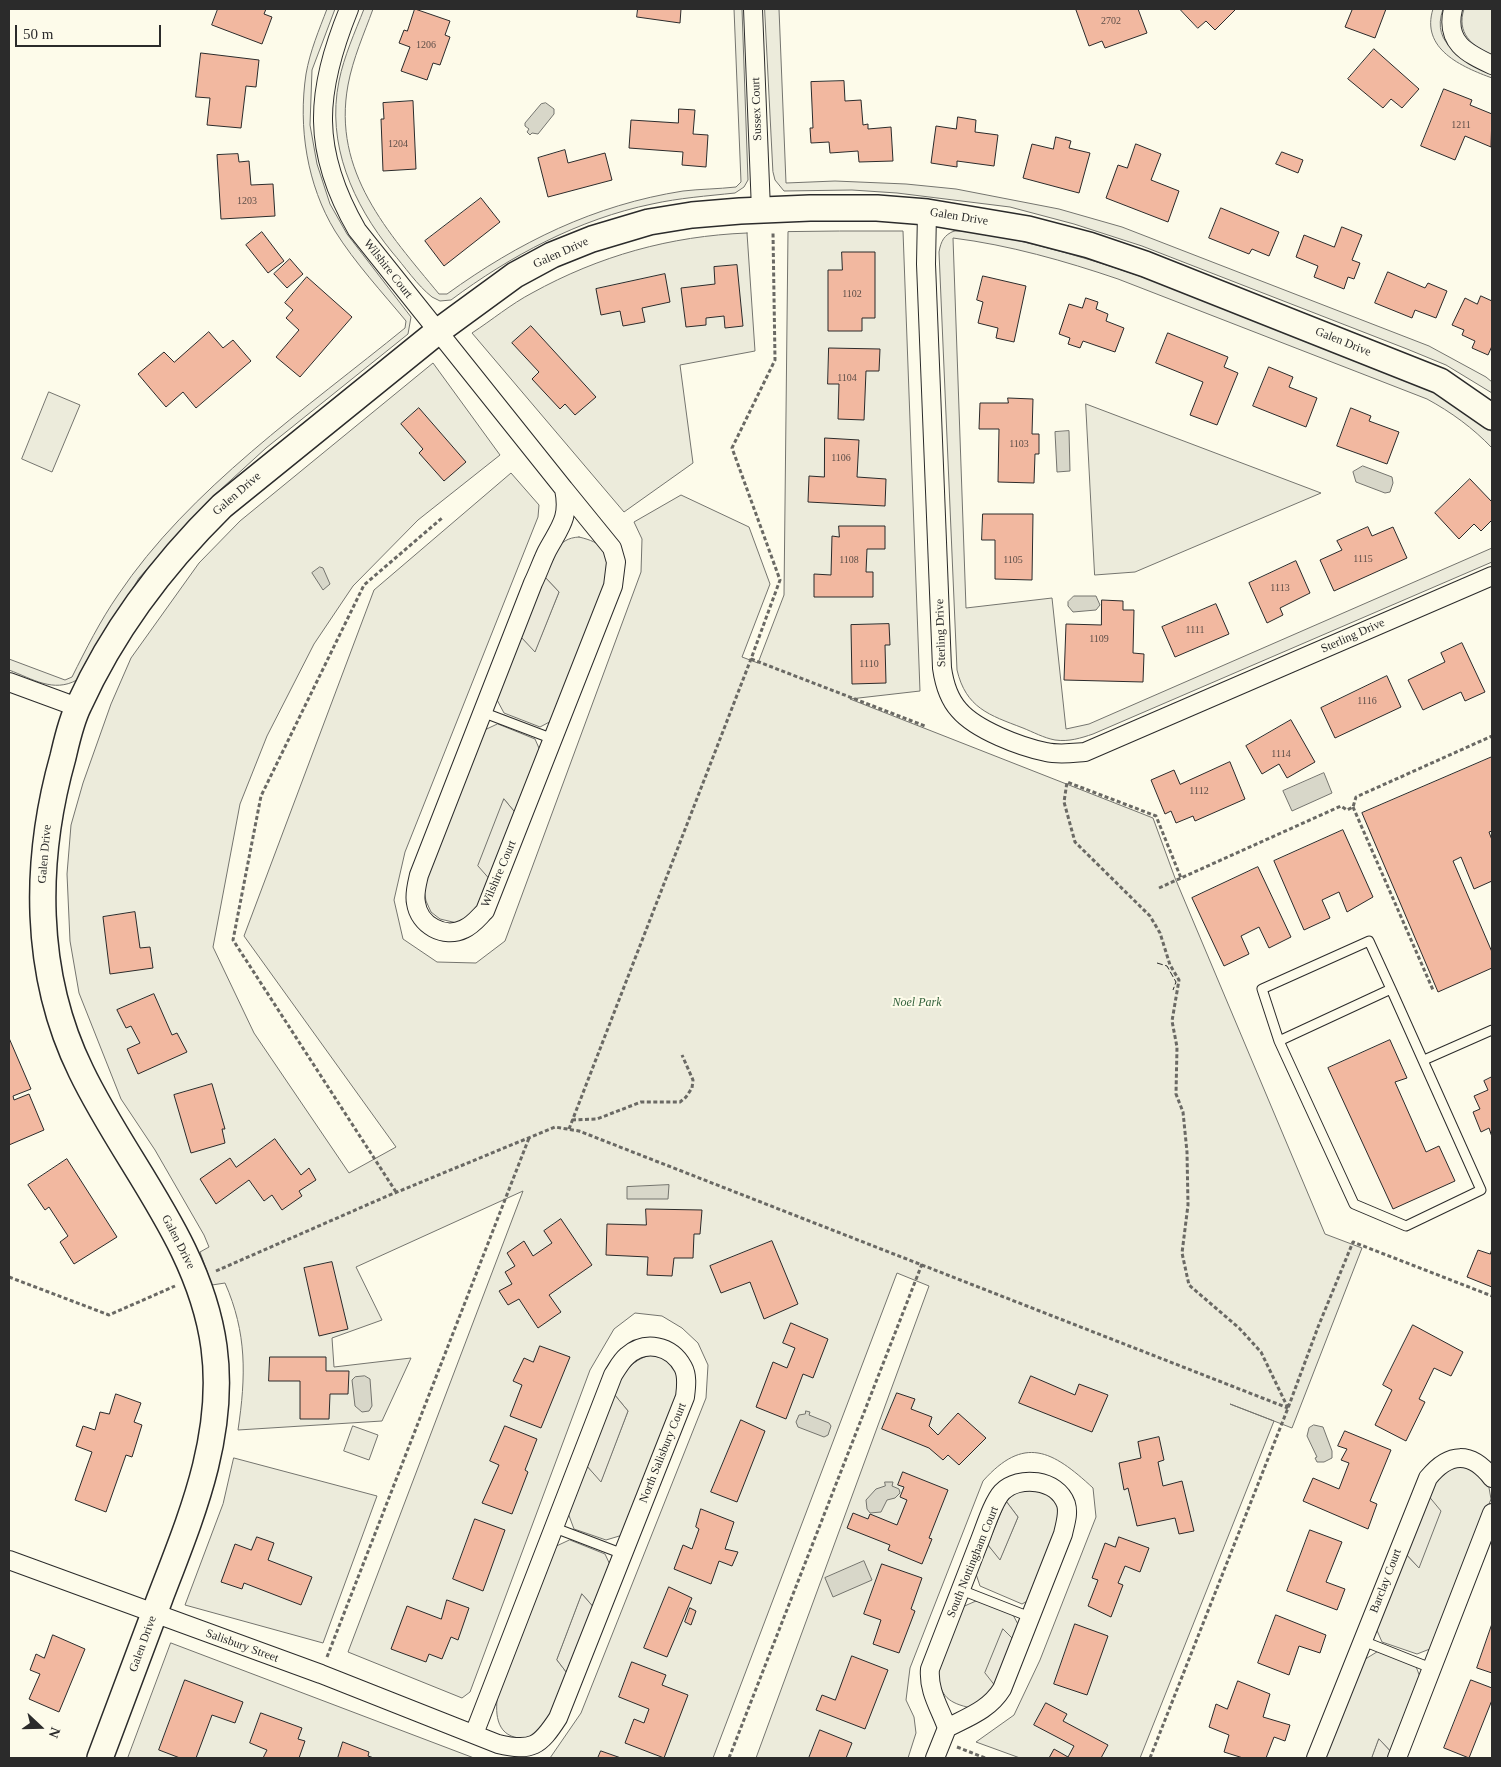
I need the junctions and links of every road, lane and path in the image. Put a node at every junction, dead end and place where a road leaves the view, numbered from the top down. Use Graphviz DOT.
graph roads {
  1 [pos="349,9"];
  2 [pos="754,9"];
  3 [pos="1453,9"];
  4 [pos="1492,65"];
  5 [pos="761,210"];
  6 [pos="927,212"];
  7 [pos="773,233"];
  8 [pos="437,332"];
  9 [pos="1492,417"];
  10 [pos="564,489"];
  11 [pos="442,518"];
  12 [pos="1492,576"];
  13 [pos="751,659"];
  14 [pos="9,682"];
  15 [pos="78,707"];
  16 [pos="482,712"];
  17 [pos="925,726"];
  18 [pos="1492,736"];
  19 [pos="553,739"];
  20 [pos="1352,807"];
  21 [pos="1181,878"];
  22 [pos="1159,888"];
  23 [pos="1391,989"];
  24 [pos="1433,990"];
  25 [pos="1492,1030"];
  26 [pos="1279,1041"];
  27 [pos="682,1055"];
  28 [pos="1424,1060"];
  29 [pos="572,1120"];
  30 [pos="569,1129"];
  31 [pos="530,1138"];
  32 [pos="396,1192"];
  33 [pos="922,1264"];
  34 [pos="211,1274"];
  35 [pos="9,1277"];
  36 [pos="177,1285"];
  37 [pos="1492,1296"];
  38 [pos="1288,1408"];
  39 [pos="1492,1478"];
  40 [pos="1492,1513"];
  41 [pos="555,1528"];
  42 [pos="623,1554"];
  43 [pos="9,1560"];
  44 [pos="961,1590"];
  45 [pos="154,1614"];
  46 [pos="1030,1617"];
  47 [pos="1363,1641"];
  48 [pos="325,1662"];
  49 [pos="1431,1668"];
  50 [pos="946,1728"];
  51 [pos="474,1734"];
  52 [pos="954,1746"];
  53 [pos="100,1758"];
  54 [pos="729,1758"];
  55 [pos="935,1758"];
  56 [pos="985,1758"];
  57 [pos="1150,1758"];
  58 [pos="1316,1758"];
  59 [pos="1397,1758"];
  1 -- 8 [label="street, Wilshire Court"];
  2 -- 5 [label="street, Sussex Court"];
  3 -- 4 [label="street"];
  5 -- 6 [label="street, Galen Drive"];
  5 -- 8 [label="street, Galen Drive"];
  6 -- 9 [label="street, Galen Drive"];
  6 -- 12 [label="street, Sterling Drive"];
  7 -- 13 [label="path"];
  8 -- 10 [label="street, Wilshire Court"];
  8 -- 15 [label="street, Galen Drive"];
  10 -- 16 [label="street, Wilshire Court"];
  10 -- 19 [label="street, Wilshire Court"];
  11 -- 32 [label="path"];
  13 -- 17 [label="path"];
  13 -- 29 [label="path"];
  14 -- 15 [label="street"];
  15 -- 45 [label="street, Galen Drive"];
  16 -- 19 [label="lane"];
  16 -- 19 [label="street, Wilshire Court"];
  18 -- 20 [label="path"];
  20 -- 21 [label="path"];
  20 -- 24 [label="path"];
  21 -- 22 [label="path"];
  21 -- 38 [label="path"];
  23 -- 26 [label="lane"];
  23 -- 26 [label="lane"];
  23 -- 28 [label="lane"];
  25 -- 28 [label="lane"];
  26 -- 28 [label="lane"];
  27 -- 29 [label="path"];
  29 -- 30 [label="path"];
  30 -- 31 [label="path"];
  30 -- 33 [label="path"];
  31 -- 32 [label="path"];
  31 -- 48 [label="path"];
  32 -- 34 [label="path"];
  33 -- 38 [label="path"];
  33 -- 54 [label="path"];
  35 -- 36 [label="path"];
  37 -- 38 [label="path"];
  38 -- 57 [label="path"];
  39 -- 47 [label="street, Barclay Court"];
  40 -- 49 [label="street"];
  41 -- 42 [label="lane"];
  41 -- 42 [label="street, North Salisbury Court"];
  41 -- 51 [label="street, North Salisbury Court"];
  42 -- 51 [label="street, North Salisbury Court"];
  43 -- 45 [label="street, Salisbury Street"];
  44 -- 46 [label="lane"];
  44 -- 46 [label="street, South Nottingham Court"];
  44 -- 50 [label="street, South Nottingham Court"];
  45 -- 51 [label="street, Salisbury Street"];
  45 -- 53 [label="street, Galen Drive"];
  46 -- 50 [label="street, South Nottingham Court"];
  47 -- 49 [label="lane"];
  47 -- 58 [label="street, Barclay Court"];
  49 -- 59 [label="street"];
  50 -- 55 [label="street"];
  52 -- 56 [label="path"];
}
